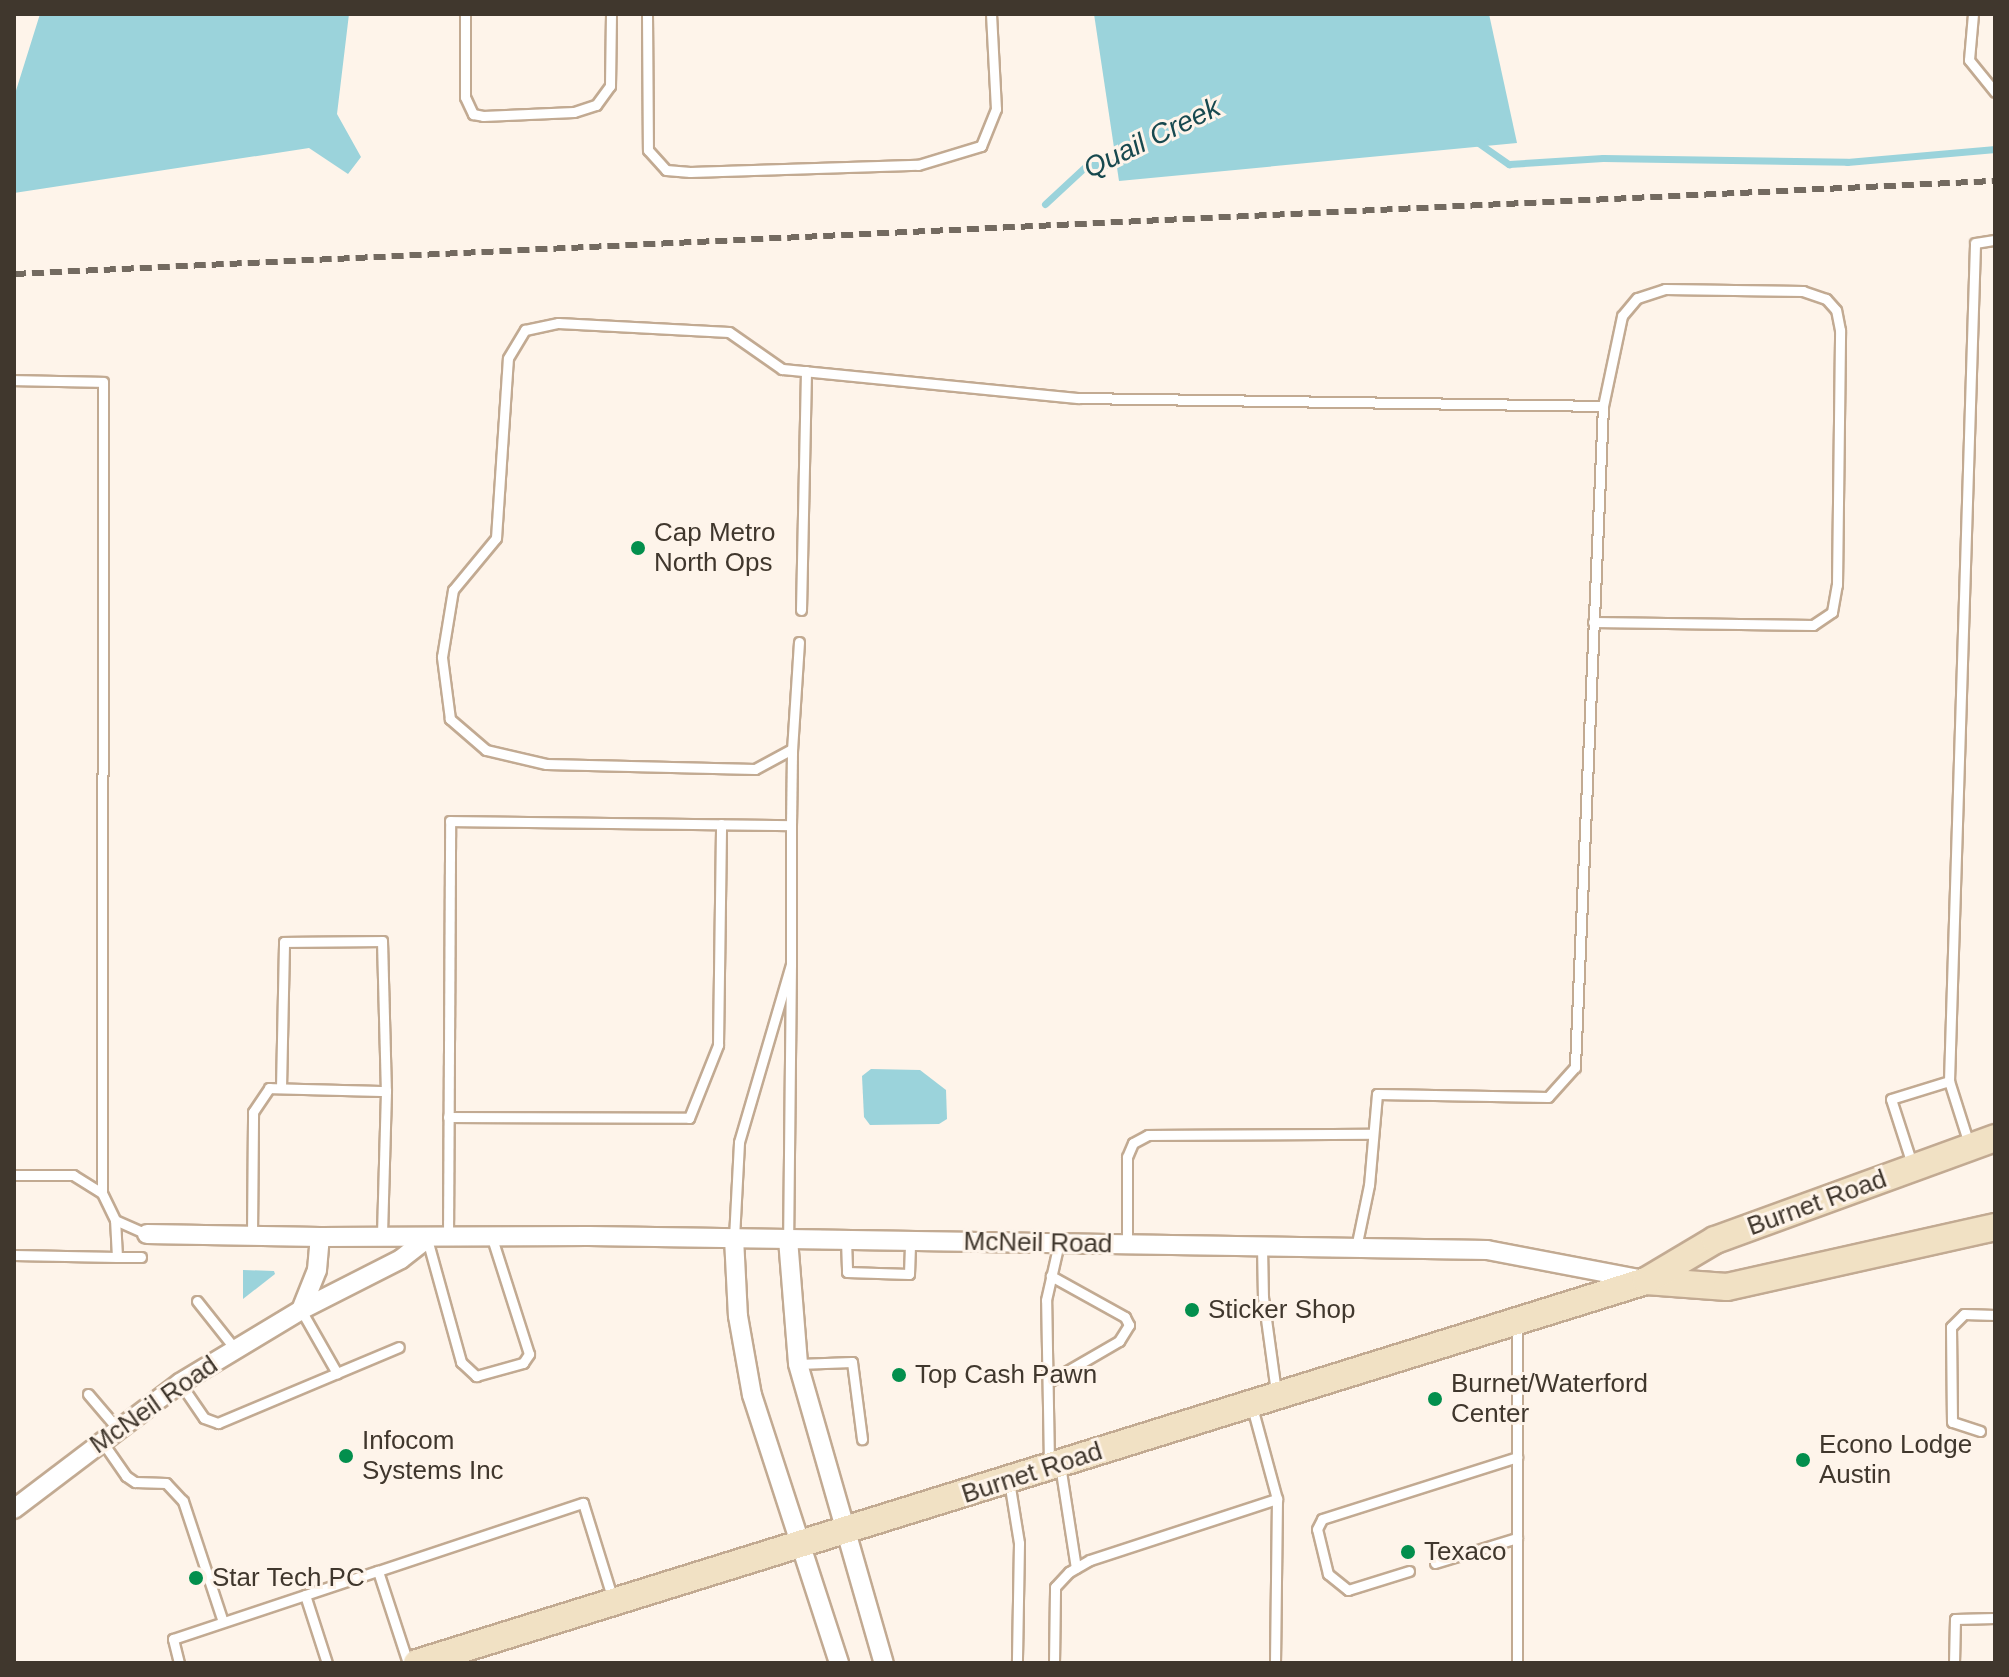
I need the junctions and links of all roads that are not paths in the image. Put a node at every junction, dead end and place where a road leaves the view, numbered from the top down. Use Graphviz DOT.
graph roads {
  1 [pos="465,14"];
  2 [pos="611,14"];
  3 [pos="647,14"];
  4 [pos="991,14"];
  5 [pos="1973,14"];
  6 [pos="1995,92"];
  7 [pos="1995,240"];
  8 [pos="806,371"];
  9 [pos="14,380"];
  10 [pos="1603,406"];
  11 [pos="801,610"];
  12 [pos="1593,622"];
  13 [pos="799,642"];
  14 [pos="792,749"];
  15 [pos="721,824"];
  16 [pos="791,825"];
  17 [pos="791,964"];
  18 [pos="1949,1081"];
  19 [pos="281,1088"];
  20 [pos="386,1091"];
  21 [pos="448,1117"];
  22 [pos="1373,1134"];
  23 [pos="1995,1138"];
  24 [pos="1970,1147"];
  25 [pos="1913,1168"];
  26 [pos="14,1175"];
  27 [pos="102,1193"];
  28 [pos="115,1220"];
  29 [pos="1995,1227"];
  30 [pos="147,1234"];
  31 [pos="252,1235"];
  32 [pos="320,1237"];
  33 [pos="382,1238"];
  34 [pos="448,1238"];
  35 [pos="492,1238"];
  36 [pos="734,1238"];
  37 [pos="427,1239"];
  38 [pos="788,1239"];
  39 [pos="846,1240"];
  40 [pos="910,1241"];
  41 [pos="1059,1243"];
  42 [pos="1127,1244"];
  43 [pos="1262,1246"];
  44 [pos="1356,1248"];
  45 [pos="14,1255"];
  46 [pos="117,1257"];
  47 [pos="141,1257"];
  48 [pos="1051,1276"];
  49 [pos="1646,1281"];
  50 [pos="197,1301"];
  51 [pos="301,1310"];
  52 [pos="1995,1315"];
  53 [pos="1517,1319"];
  54 [pos="399,1347"];
  55 [pos="235,1349"];
  56 [pos="798,1364"];
  57 [pos="337,1373"];
  58 [pos="1050,1381"];
  59 [pos="180,1383"];
  60 [pos="88,1394"];
  61 [pos="1277,1395"];
  62 [pos="1252,1403"];
  63 [pos="117,1428"];
  64 [pos="1980,1431"];
  65 [pos="862,1439"];
  66 [pos="101,1440"];
  67 [pos="1517,1457"];
  68 [pos="1055,1466"];
  69 [pos="1009,1481"];
  70 [pos="1277,1499"];
  71 [pos="14,1509"];
  72 [pos="843,1533"];
  73 [pos="1517,1538"];
  74 [pos="801,1547"];
  75 [pos="1435,1563"];
  76 [pos="1076,1568"];
  77 [pos="378,1571"];
  78 [pos="1409,1571"];
  79 [pos="305,1595"];
  80 [pos="614,1604"];
  81 [pos="1995,1618"];
  82 [pos="223,1622"];
  83 [pos="179,1663"];
  84 [pos="327,1663"];
  85 [pos="408,1663"];
  86 [pos="417,1663"];
  87 [pos="839,1663"];
  88 [pos="884,1663"];
  89 [pos="1017,1663"];
  90 [pos="1054,1663"];
  91 [pos="1275,1663"];
  92 [pos="1517,1663"];
  93 [pos="1954,1663"];
  1 -- 2 [label="lane"];
  3 -- 4 [label="lane"];
  5 -- 6 [label="lane"];
  7 -- 18 [label="lane"];
  8 -- 10 [label="lane"];
  8 -- 11 [label="lane"];
  8 -- 14 [label="lane"];
  9 -- 27 [label="lane"];
  10 -- 12 [label="lane"];
  10 -- 12 [label="lane"];
  12 -- 22 [label="lane"];
  13 -- 14 [label="lane"];
  14 -- 16 [label="lane"];
  15 -- 16 [label="lane"];
  15 -- 21 [label="lane"];
  15 -- 21 [label="lane"];
  16 -- 17 [label="lane"];
  17 -- 36 [label="lane"];
  17 -- 38 [label="lane"];
  18 -- 24 [label="lane"];
  18 -- 25 [label="lane"];
  19 -- 20 [label="lane"];
  19 -- 20 [label="lane"];
  19 -- 31 [label="lane"];
  20 -- 33 [label="lane"];
  21 -- 34 [label="lane"];
  22 -- 42 [label="lane"];
  22 -- 44 [label="lane"];
  23 -- 24 [label="main road, Burnet Road"];
  24 -- 25 [label="main road, Burnet Road"];
  25 -- 49 [label="main road, Burnet Road"];
  26 -- 27 [label="lane"];
  27 -- 28 [label="lane"];
  28 -- 30 [label="lane"];
  28 -- 46 [label="lane"];
  29 -- 49 [label="main road, Burnet Road"];
  30 -- 31 [label="street, McNeil Road"];
  31 -- 32 [label="street, McNeil Road"];
  32 -- 33 [label="street, McNeil Road"];
  32 -- 51 [label="street"];
  33 -- 37 [label="street, McNeil Road"];
  34 -- 35 [label="street, McNeil Road"];
  34 -- 37 [label="street, McNeil Road"];
  35 -- 36 [label="street, McNeil Road"];
  35 -- 37 [label="lane"];
  36 -- 38 [label="street, McNeil Road"];
  36 -- 74 [label="street"];
  37 -- 51 [label="street, McNeil Road"];
  38 -- 39 [label="street, McNeil Road"];
  38 -- 56 [label="street"];
  39 -- 40 [label="street, McNeil Road"];
  39 -- 40 [label="lane"];
  40 -- 41 [label="street, McNeil Road"];
  41 -- 42 [label="street, McNeil Road"];
  41 -- 48 [label="lane"];
  42 -- 43 [label="street, McNeil Road"];
  43 -- 44 [label="street, McNeil Road"];
  43 -- 61 [label="lane"];
  44 -- 49 [label="street, McNeil Road"];
  45 -- 46 [label="lane"];
  46 -- 47 [label="lane"];
  48 -- 58 [label="lane"];
  48 -- 58 [label="lane"];
  49 -- 53 [label="main road, Burnet Road"];
  50 -- 55 [label="lane"];
  51 -- 55 [label="street, McNeil Road"];
  51 -- 57 [label="lane"];
  52 -- 64 [label="lane"];
  53 -- 61 [label="main road, Burnet Road"];
  53 -- 67 [label="lane"];
  54 -- 57 [label="lane"];
  55 -- 59 [label="street, McNeil Road"];
  56 -- 65 [label="lane"];
  56 -- 72 [label="street"];
  57 -- 59 [label="lane"];
  58 -- 68 [label="lane"];
  59 -- 63 [label="street, McNeil Road"];
  60 -- 63 [label="lane"];
  61 -- 62 [label="main road, Burnet Road"];
  62 -- 68 [label="main road, Burnet Road"];
  62 -- 70 [label="lane"];
  63 -- 66 [label="street, McNeil Road"];
  66 -- 71 [label="street, McNeil Road"];
  66 -- 82 [label="lane"];
  67 -- 73 [label="lane"];
  67 -- 78 [label="lane"];
  68 -- 69 [label="main road, Burnet Road"];
  68 -- 76 [label="lane"];
  69 -- 72 [label="main road, Burnet Road"];
  69 -- 89 [label="lane"];
  70 -- 76 [label="lane"];
  70 -- 91 [label="lane"];
  72 -- 74 [label="main road, Burnet Road"];
  72 -- 88 [label="street"];
  73 -- 75 [label="lane"];
  73 -- 92 [label="lane"];
  74 -- 80 [label="main road, Burnet Road"];
  74 -- 87 [label="street"];
  76 -- 90 [label="lane"];
  77 -- 79 [label="lane"];
  77 -- 80 [label="lane"];
  77 -- 85 [label="lane"];
  79 -- 82 [label="lane"];
  79 -- 84 [label="lane"];
  80 -- 86 [label="main road, Burnet Road"];
  81 -- 93 [label="lane"];
  82 -- 83 [label="lane"];
}
